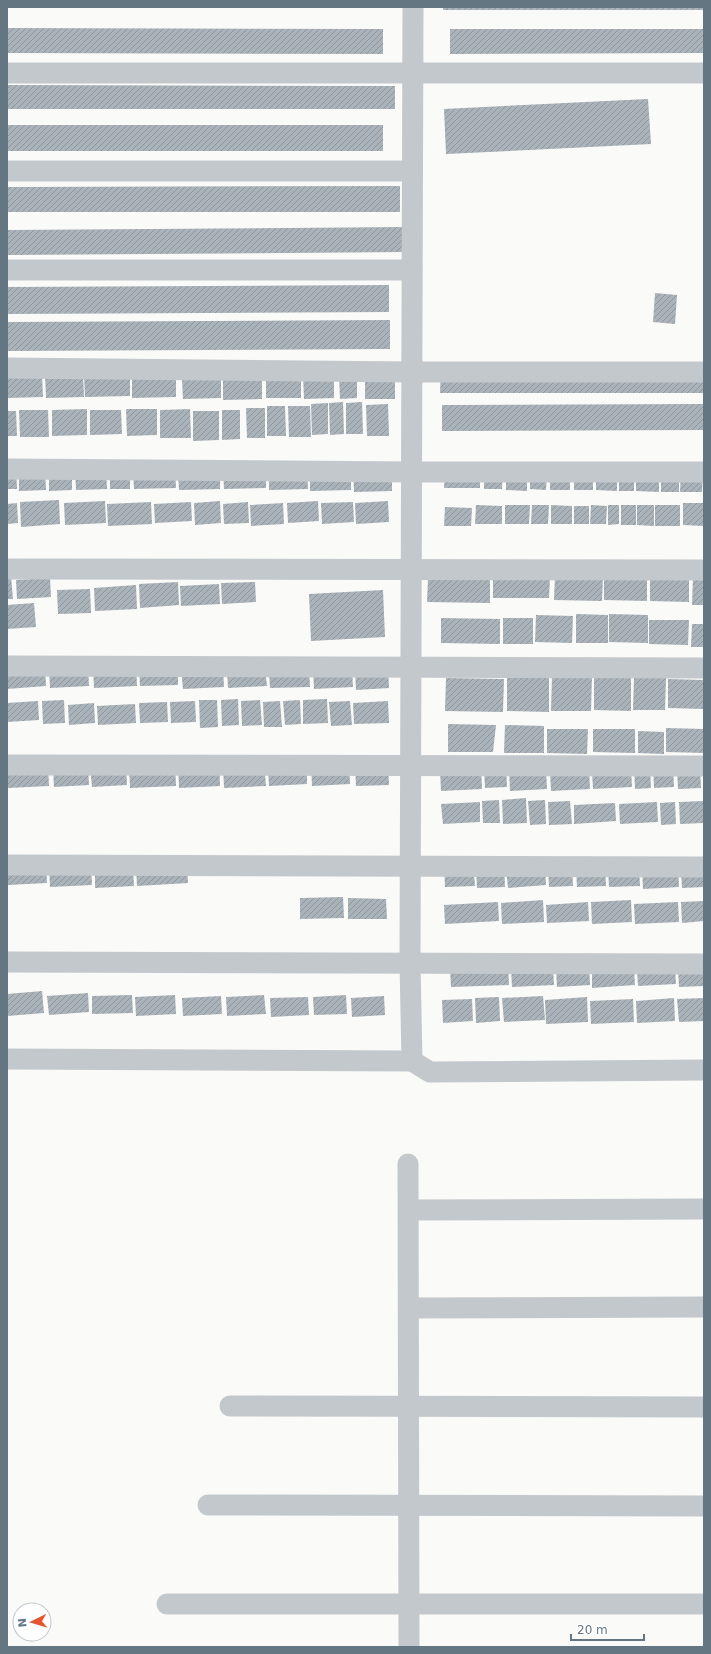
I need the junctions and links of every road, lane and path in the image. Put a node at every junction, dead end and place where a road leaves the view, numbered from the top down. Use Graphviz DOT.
graph roads {
  1 [pos="413,7"];
  2 [pos="413,72"];
  3 [pos="7,73"];
  4 [pos="704,73"];
  5 [pos="7,171"];
  6 [pos="412,171"];
  7 [pos="7,270"];
  8 [pos="412,270"];
  9 [pos="7,368"];
  10 [pos="412,372"];
  11 [pos="704,372"];
  12 [pos="7,469"];
  13 [pos="412,472"];
  14 [pos="704,472"];
  15 [pos="7,569"];
  16 [pos="412,570"];
  17 [pos="704,570"];
  18 [pos="7,666"];
  19 [pos="411,667"];
  20 [pos="704,668"];
  21 [pos="7,765"];
  22 [pos="411,766"];
  23 [pos="704,766"];
  24 [pos="7,865"];
  25 [pos="410,866"];
  26 [pos="704,867"];
  27 [pos="7,962"];
  28 [pos="410,963"];
  29 [pos="704,964"];
  30 [pos="7,1059"];
  31 [pos="412,1061"];
  32 [pos="704,1070"];
  33 [pos="408,1164"];
  34 [pos="704,1209"];
  35 [pos="409,1210"];
  36 [pos="704,1307"];
  37 [pos="409,1308"];
  38 [pos="230,1406"];
  39 [pos="409,1407"];
  40 [pos="704,1407"];
  41 [pos="208,1505"];
  42 [pos="409,1505"];
  43 [pos="704,1506"];
  44 [pos="167,1604"];
  45 [pos="409,1604"];
  46 [pos="704,1604"];
  47 [pos="409,1647"];
  1 -- 2 [label="street"];
  2 -- 3 [label="street"];
  2 -- 4 [label="street"];
  2 -- 6 [label="street"];
  5 -- 6 [label="street"];
  6 -- 8 [label="street"];
  7 -- 8 [label="street"];
  8 -- 10 [label="street"];
  9 -- 10 [label="street"];
  10 -- 11 [label="street"];
  10 -- 13 [label="street"];
  12 -- 13 [label="street"];
  13 -- 14 [label="street"];
  13 -- 16 [label="street"];
  15 -- 16 [label="street"];
  16 -- 17 [label="street"];
  16 -- 19 [label="street"];
  18 -- 19 [label="street"];
  19 -- 20 [label="street"];
  19 -- 22 [label="street"];
  21 -- 22 [label="street"];
  22 -- 23 [label="street"];
  22 -- 25 [label="street"];
  24 -- 25 [label="street"];
  25 -- 26 [label="street"];
  25 -- 28 [label="street"];
  27 -- 28 [label="street"];
  28 -- 29 [label="street"];
  28 -- 31 [label="street"];
  30 -- 31 [label="street"];
  31 -- 32 [label="street"];
  33 -- 35 [label="street"];
  34 -- 35 [label="street"];
  35 -- 37 [label="street"];
  36 -- 37 [label="street"];
  37 -- 39 [label="street"];
  38 -- 39 [label="street"];
  39 -- 40 [label="street"];
  39 -- 42 [label="street"];
  41 -- 42 [label="street"];
  42 -- 43 [label="street"];
  42 -- 45 [label="street"];
  44 -- 45 [label="street"];
  45 -- 46 [label="street"];
  45 -- 47 [label="street"];
}
